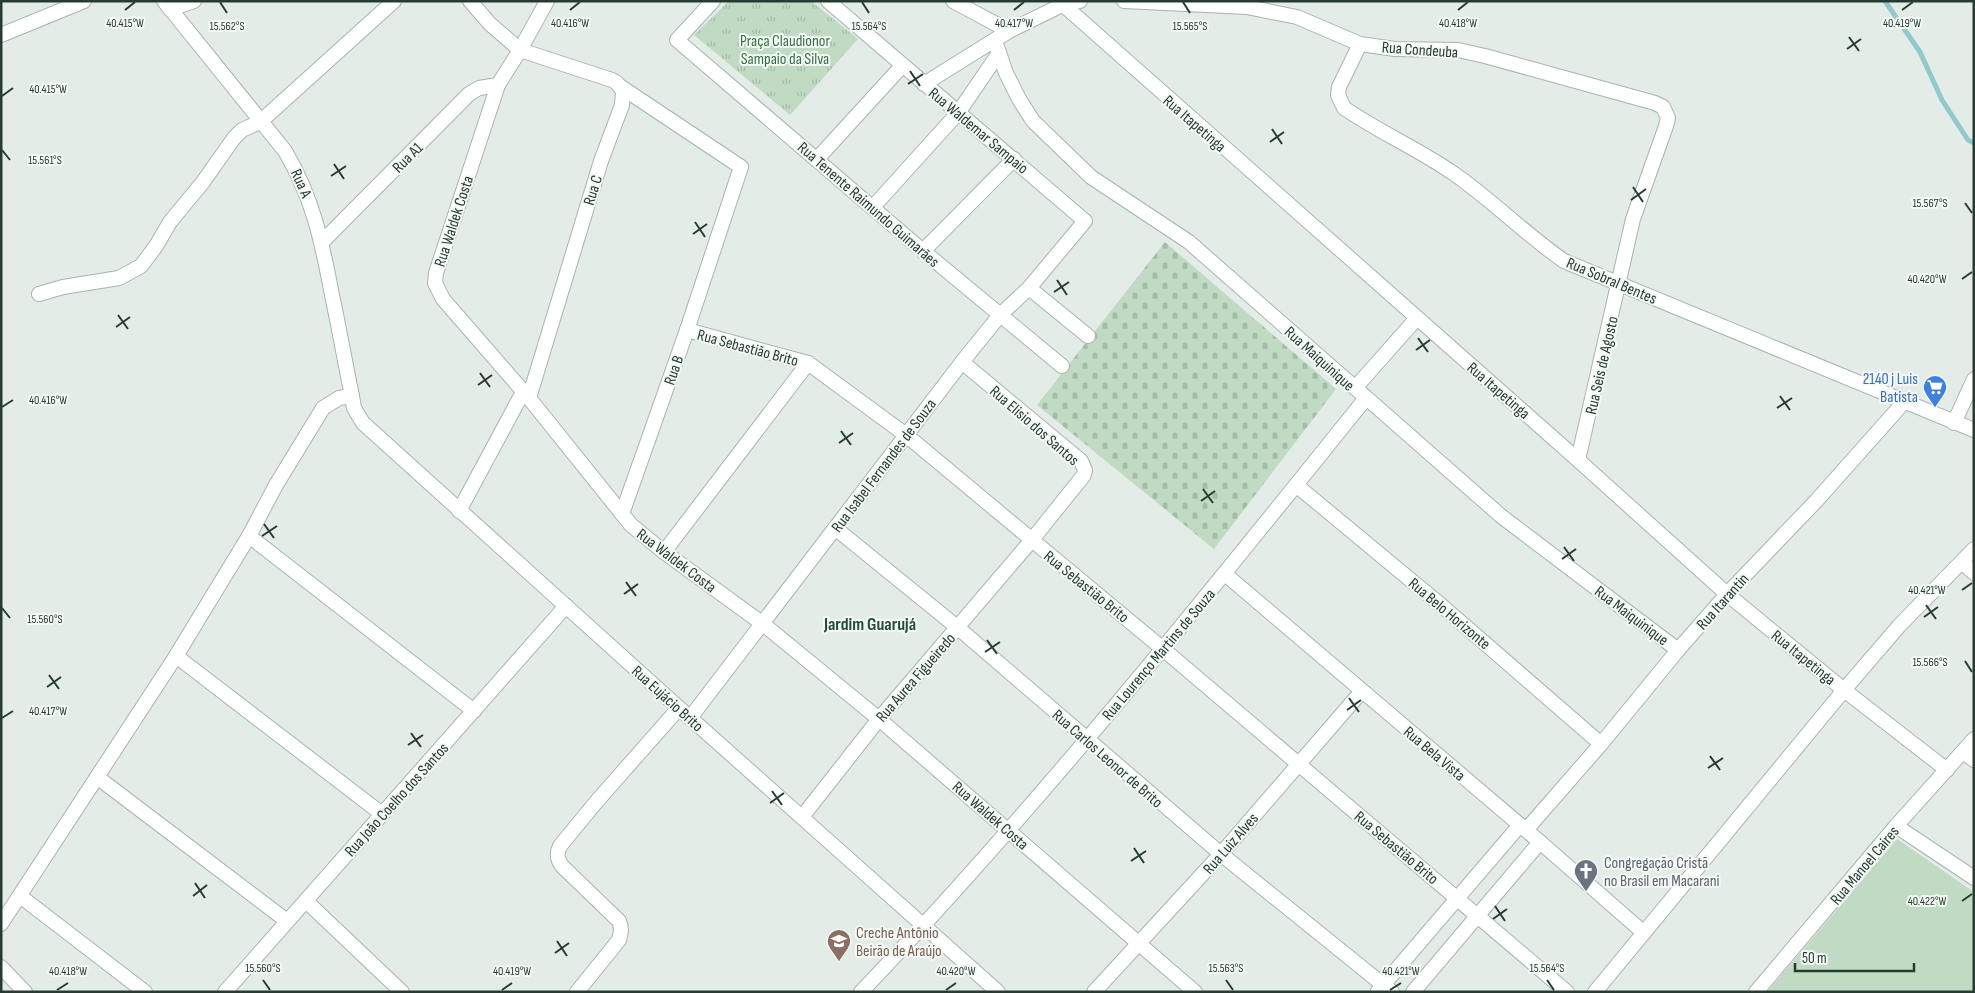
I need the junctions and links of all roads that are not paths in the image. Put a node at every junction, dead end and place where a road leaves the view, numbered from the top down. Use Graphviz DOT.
graph roads {
  1 [pos="84,1"];
  2 [pos="194,1"];
  3 [pos="394,1"];
  4 [pos="470,1"];
  5 [pos="547,1"];
  6 [pos="713,1"];
  7 [pos="828,1"];
  8 [pos="953,1"];
  9 [pos="1080,1"];
  10 [pos="1124,1"];
  11 [pos="1061,3"];
  12 [pos="68,4"];
  13 [pos="167,5"];
  14 [pos="1,23"];
  15 [pos="15,30"];
  16 [pos="1009,31"];
  17 [pos="1,35"];
  18 [pos="1360,44"];
  19 [pos="997,47"];
  20 [pos="520,50"];
  21 [pos="902,66"];
  22 [pos="924,84"];
  23 [pos="498,85"];
  24 [pos="621,87"];
  25 [pos="1655,103"];
  26 [pos="958,113"];
  27 [pos="260,122"];
  28 [pos="817,159"];
  29 [pos="1014,159"];
  30 [pos="873,207"];
  31 [pos="1085,221"];
  32 [pos="322,242"];
  33 [pos="923,251"];
  34 [pos="1619,284"];
  35 [pos="1029,288"];
  36 [pos="39,294"];
  37 [pos="1000,315"];
  38 [pos="1417,318"];
  39 [pos="687,330"];
  40 [pos="1088,336"];
  41 [pos="962,362"];
  42 [pos="808,363"];
  43 [pos="1062,366"];
  44 [pos="1974,379"];
  45 [pos="1355,388"];
  46 [pos="526,395"];
  47 [pos="352,396"];
  48 [pos="1366,398"];
  49 [pos="1905,401"];
  50 [pos="1954,423"];
  51 [pos="1974,430"];
  52 [pos="906,435"];
  53 [pos="1578,460"];
  54 [pos="1296,485"];
  55 [pos="459,511"];
  56 [pos="622,514"];
  57 [pos="835,528"];
  58 [pos="249,536"];
  59 [pos="1032,541"];
  60 [pos="1974,548"];
  61 [pos="664,552"];
  62 [pos="1962,562"];
  63 [pos="1974,573"];
  64 [pos="1225,574"];
  65 [pos="1727,594"];
  66 [pos="566,606"];
  67 [pos="763,624"];
  68 [pos="957,627"];
  69 [pos="1163,649"];
  70 [pos="1678,650"];
  71 [pos="176,656"];
  72 [pos="1844,690"];
  73 [pos="1362,691"];
  74 [pos="679,708"];
  75 [pos="474,711"];
  76 [pos="690,718"];
  77 [pos="878,718"];
  78 [pos="1086,739"];
  79 [pos="1974,739"];
  80 [pos="1602,744"];
  81 [pos="1968,756"];
  82 [pos="1298,764"];
  83 [pos="1947,770"];
  84 [pos="97,777"];
  85 [pos="382,814"];
  86 [pos="802,817"];
  87 [pos="1896,826"];
  88 [pos="1523,828"];
  89 [pos="1009,830"];
  90 [pos="1540,842"];
  91 [pos="1221,854"];
  92 [pos="1974,878"];
  93 [pos="20,896"];
  94 [pos="1457,897"];
  95 [pos="306,901"];
  96 [pos="1478,915"];
  97 [pos="287,921"];
  98 [pos="1,924"];
  99 [pos="923,926"];
  100 [pos="1644,933"];
  101 [pos="1139,943"];
  102 [pos="1,967"];
  103 [pos="1385,989"];
  104 [pos="227,991"];
  105 [pos="25,992"];
  106 [pos="145,992"];
  107 [pos="402,992"];
  108 [pos="576,992"];
  109 [pos="861,992"];
  110 [pos="998,992"];
  111 [pos="1094,992"];
  112 [pos="1195,992"];
  113 [pos="1413,992"];
  114 [pos="1567,992"];
  115 [pos="1595,992"];
  116 [pos="1756,992"];
  1 -- 12 [label="street"];
  2 -- 13 [label="street, Rua A"];
  3 -- 27 [label="street"];
  4 -- 20 [label="street"];
  5 -- 20 [label="street, Rua Waldek Costa"];
  6 -- 28 [label="street, Rua Tenente Raimundo Guimarães"];
  7 -- 21 [label="street, Rua Waldemar Sampaio"];
  8 -- 16 [label="street"];
  9 -- 11 [label="street"];
  10 -- 18 [label="street, Rua Condeuba"];
  11 -- 16 [label="street"];
  11 -- 38 [label="street, Rua Itapetinga"];
  12 -- 15 [label="street"];
  13 -- 27 [label="street, Rua A"];
  14 -- 15 [label="street"];
  15 -- 17 [label="street"];
  16 -- 19 [label="street"];
  18 -- 25 [label="street, Rua Condeuba"];
  18 -- 34 [label="street, Rua Sobral Bentes"];
  19 -- 22 [label="street"];
  19 -- 26 [label="street"];
  19 -- 45 [label="street, Rua Maiquinique"];
  20 -- 23 [label="street, Rua Waldek Costa"];
  20 -- 24 [label="street"];
  21 -- 22 [label="street, Rua Waldemar Sampaio"];
  21 -- 28 [label="street"];
  22 -- 26 [label="street, Rua Waldemar Sampaio"];
  23 -- 32 [label="street, Rua A1"];
  23 -- 46 [label="street, Rua Waldek Costa"];
  24 -- 39 [label="street, Rua B"];
  24 -- 46 [label="street, Rua C"];
  25 -- 34 [label="street, Rua Seis de Agosto"];
  26 -- 29 [label="street, Rua Waldemar Sampaio"];
  26 -- 30 [label="street"];
  27 -- 32 [label="street, Rua A"];
  27 -- 36 [label="street"];
  28 -- 30 [label="street, Rua Tenente Raimundo Guimarães"];
  29 -- 31 [label="street, Rua Waldemar Sampaio"];
  29 -- 33 [label="street"];
  30 -- 33 [label="street, Rua Tenente Raimundo Guimarães"];
  31 -- 35 [label="street, Rua Isabel Fernandes de Souza"];
  32 -- 47 [label="street, Rua A"];
  33 -- 37 [label="street, Rua Tenente Raimundo Guimarães"];
  34 -- 49 [label="street, Rua Sobral Bentes"];
  34 -- 53 [label="street, Rua Seis de Agosto"];
  35 -- 37 [label="street, Rua Isabel Fernandes de Souza"];
  35 -- 40 [label="street"];
  37 -- 41 [label="street, Rua Isabel Fernandes de Souza"];
  37 -- 43 [label="street, Rua Tenente Raimundo Guimarães"];
  38 -- 45 [label="street"];
  38 -- 53 [label="street, Rua Itapetinga"];
  39 -- 42 [label="street, Rua Sebastião Brito"];
  39 -- 56 [label="street, Rua B"];
  41 -- 52 [label="street, Rua Isabel Fernandes de Souza"];
  41 -- 59 [label="street, Rua Elisio dos Santos"];
  42 -- 52 [label="street, Rua Sebastião Brito"];
  42 -- 61 [label="street"];
  44 -- 50 [label="street"];
  45 -- 48 [label="street, Rua Maiquinique"];
  46 -- 55 [label="street, Rua C"];
  46 -- 56 [label="street, Rua Waldek Costa"];
  47 -- 55 [label="street, Rua Eujácio Brito"];
  47 -- 58 [label="street"];
  48 -- 54 [label="street, Rua Lourenço Martins de Souza"];
  48 -- 70 [label="street, Rua Maiquinique"];
  49 -- 50 [label="street, Rua Sobral Bentes"];
  49 -- 65 [label="street, Rua Itarantin"];
  50 -- 51 [label="street, Rua Sobral Bentes"];
  52 -- 57 [label="street, Rua Isabel Fernandes de Souza"];
  52 -- 59 [label="street, Rua Sebastião Brito"];
  53 -- 65 [label="street, Rua Itapetinga"];
  54 -- 64 [label="street, Rua Lourenço Martins de Souza"];
  54 -- 80 [label="street, Rua Belo Horizonte"];
  55 -- 66 [label="street, Rua Eujácio Brito"];
  56 -- 61 [label="street, Rua Waldek Costa"];
  57 -- 67 [label="street, Rua Isabel Fernandes de Souza"];
  57 -- 68 [label="street, Rua Carlos Leonor de Brito"];
  58 -- 71 [label="street"];
  58 -- 75 [label="street"];
  59 -- 68 [label="street, Rua Aurea Figueiredo"];
  59 -- 69 [label="street, Rua Sebastião Brito"];
  60 -- 62 [label="street"];
  61 -- 67 [label="street, Rua Waldek Costa"];
  62 -- 63 [label="street"];
  62 -- 72 [label="street"];
  64 -- 69 [label="street, Rua Lourenço Martins de Souza"];
  64 -- 73 [label="street, Rua Bela Vista"];
  65 -- 70 [label="street, Rua Itarantin"];
  65 -- 72 [label="street, Rua Itapetinga"];
  66 -- 74 [label="street, Rua Eujácio Brito"];
  66 -- 75 [label="street, Rua João Coelho dos Santos"];
  67 -- 76 [label="street, Rua Isabel Fernandes de Souza"];
  67 -- 77 [label="street, Rua Waldek Costa"];
  68 -- 77 [label="street, Rua Aurea Figueiredo"];
  68 -- 78 [label="street, Rua Carlos Leonor de Brito"];
  69 -- 78 [label="street, Rua Lourenço Martins de Souza"];
  69 -- 82 [label="street, Rua Sebastião Brito"];
  70 -- 80 [label="street, Rua Itarantin"];
  71 -- 84 [label="street"];
  71 -- 85 [label="street"];
  72 -- 83 [label="street, Rua Itapetinga"];
  72 -- 100 [label="street"];
  73 -- 82 [label="street, Rua Luiz Alves"];
  73 -- 88 [label="street, Rua Bela Vista"];
  74 -- 76 [label="street, Rua Eujácio Brito"];
  74 -- 108 [label="street"];
  75 -- 85 [label="street, Rua João Coelho dos Santos"];
  76 -- 86 [label="street, Rua Eujácio Brito"];
  77 -- 86 [label="street, Rua Aurea Figueiredo"];
  77 -- 89 [label="street, Rua Waldek Costa"];
  78 -- 89 [label="street, Rua Lourenço Martins de Souza"];
  78 -- 91 [label="street, Rua Carlos Leonor de Brito"];
  79 -- 81 [label="street, Rua Manoel Caires"];
  80 -- 88 [label="street, Rua Itarantin"];
  81 -- 83 [label="street, Rua Manoel Caires"];
  82 -- 91 [label="street, Rua Luiz Alves"];
  82 -- 94 [label="street, Rua Sebastião Brito"];
  83 -- 87 [label="street, Rua Manoel Caires"];
  84 -- 93 [label="street"];
  84 -- 97 [label="street"];
  85 -- 95 [label="street, Rua João Coelho dos Santos"];
  86 -- 99 [label="street, Rua Eujácio Brito"];
  87 -- 92 [label="street"];
  87 -- 116 [label="street, Rua Manoel Caires"];
  88 -- 90 [label="street, Rua Bela Vista"];
  88 -- 94 [label="street, Rua Itarantin"];
  89 -- 99 [label="street, Rua Lourenço Martins de Souza"];
  89 -- 101 [label="street, Rua Waldek Costa"];
  90 -- 96 [label="street"];
  90 -- 100 [label="street, Rua Bela Vista"];
  91 -- 101 [label="street, Rua Luiz Alves"];
  91 -- 103 [label="street, Rua Carlos Leonor de Brito"];
  93 -- 98 [label="street"];
  93 -- 106 [label="street"];
  94 -- 96 [label="street, Rua Sebastião Brito"];
  94 -- 103 [label="street, Rua Itarantin"];
  95 -- 97 [label="street, Rua João Coelho dos Santos"];
  95 -- 107 [label="street"];
  96 -- 113 [label="street"];
  96 -- 114 [label="street, Rua Sebastião Brito"];
  97 -- 104 [label="street, Rua João Coelho dos Santos"];
  99 -- 109 [label="street, Rua Lourenço Martins de Souza"];
  99 -- 110 [label="street, Rua Eujácio Brito"];
  100 -- 115 [label="street"];
  101 -- 111 [label="street, Rua Luiz Alves"];
  101 -- 112 [label="street, Rua Waldek Costa"];
  102 -- 105 [label="street"];
}
